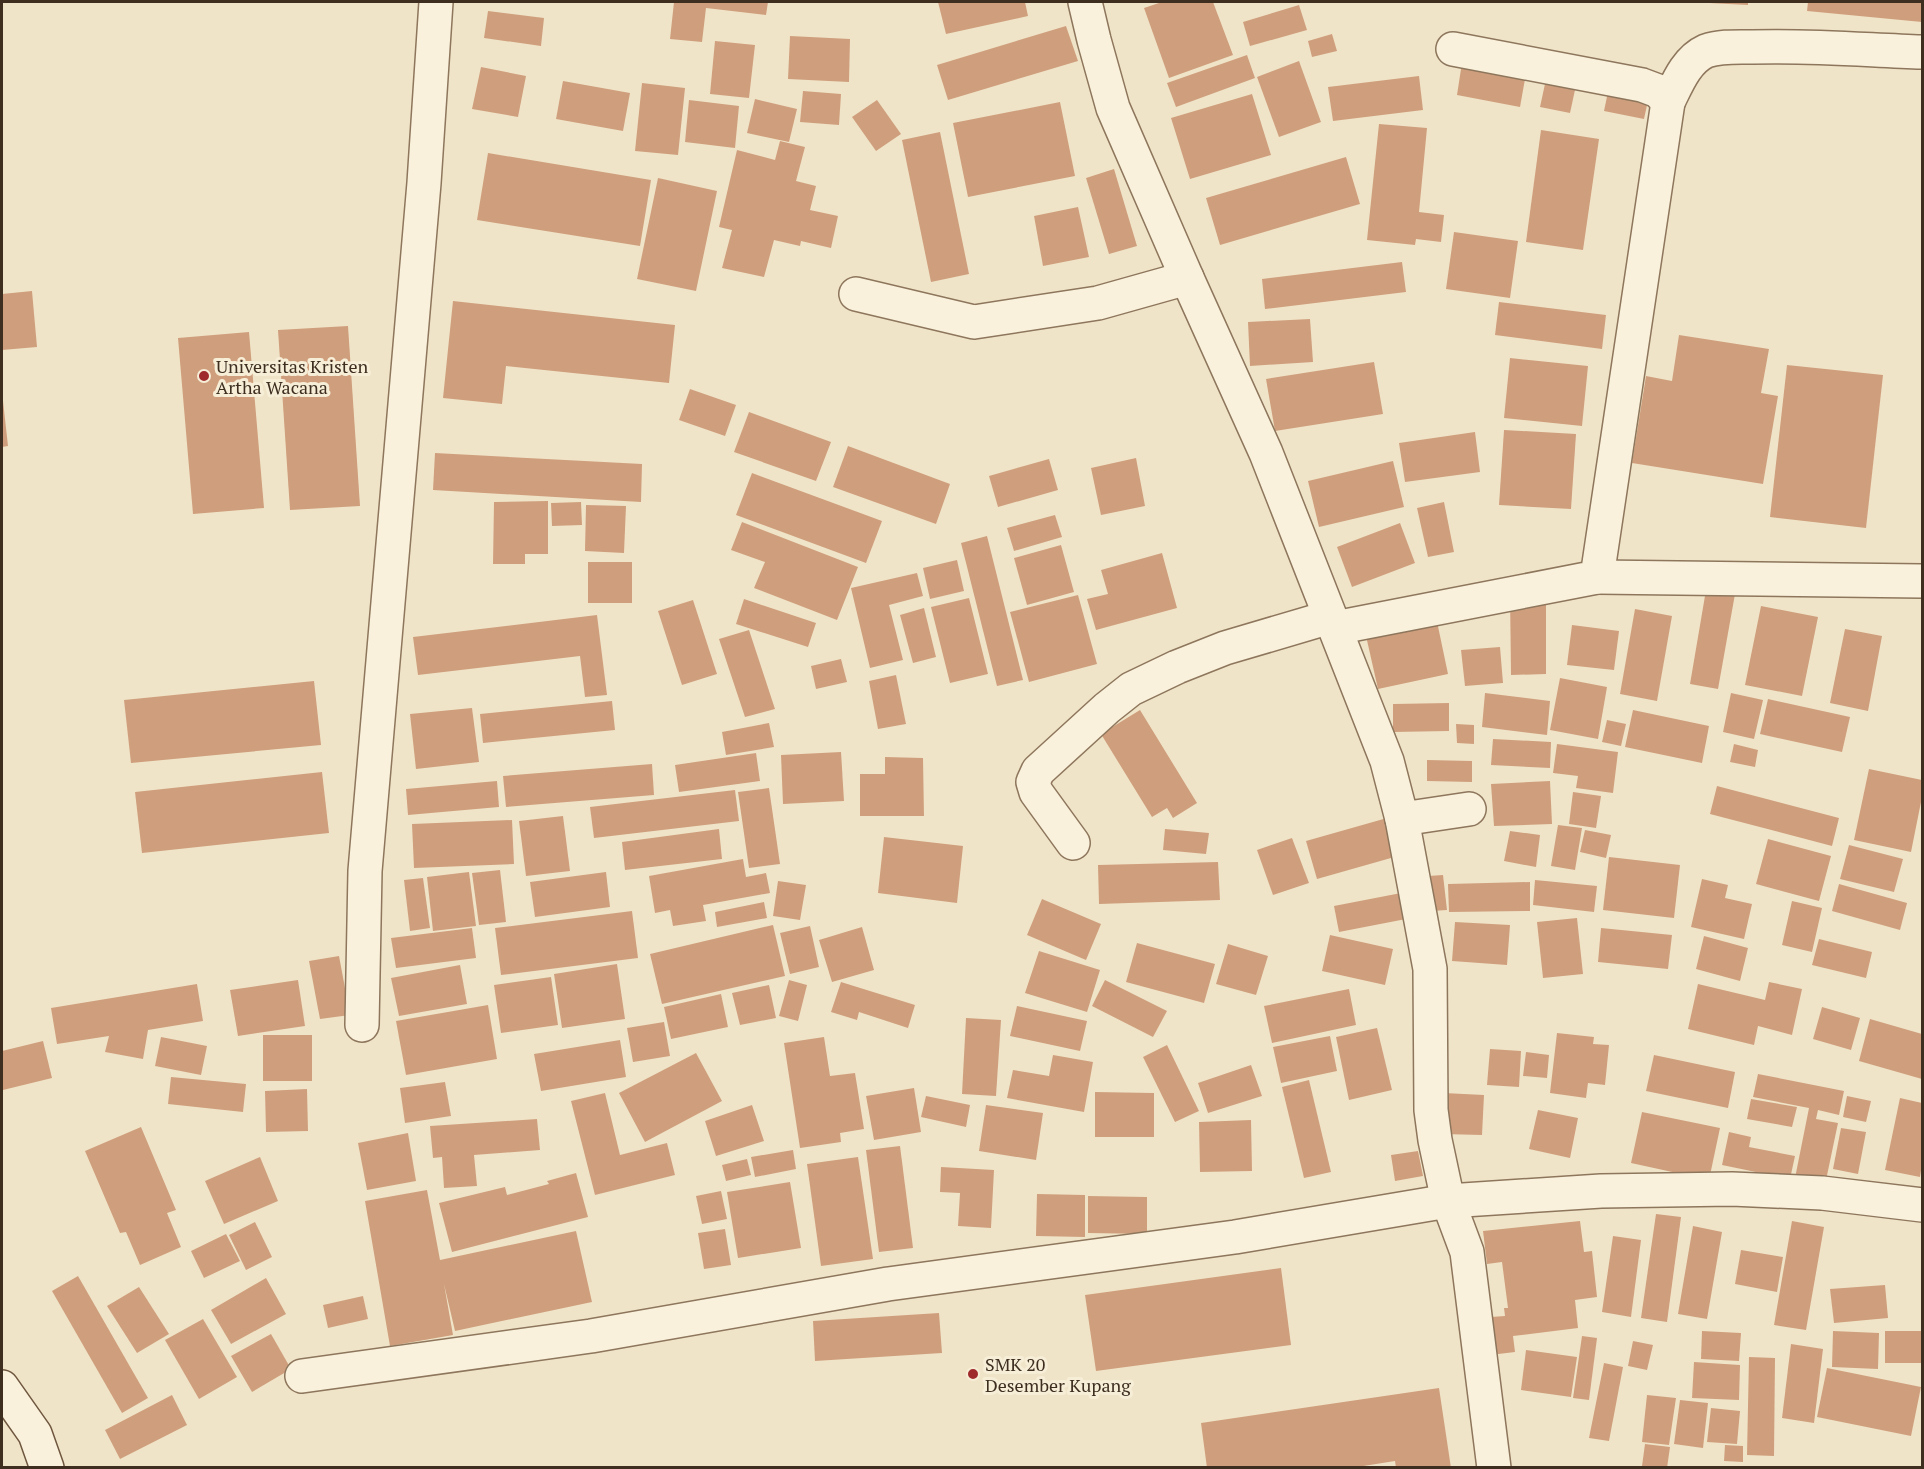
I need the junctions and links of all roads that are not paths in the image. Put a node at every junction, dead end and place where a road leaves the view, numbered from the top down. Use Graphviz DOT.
graph roads {
  1 [pos="436,2"];
  2 [pos="1085,2"];
  3 [pos="1453,49"];
  4 [pos="1923,52"];
  5 [pos="1668,102"];
  6 [pos="1187,278"];
  7 [pos="856,294"];
  8 [pos="1597,577"];
  9 [pos="1923,581"];
  10 [pos="1333,622"];
  11 [pos="1469,809"];
  12 [pos="1402,819"];
  13 [pos="1073,843"];
  14 [pos="362,1025"];
  15 [pos="1448,1201"];
  16 [pos="1923,1205"];
  17 [pos="302,1376"];
  18 [pos="2,1387"];
  19 [pos="47,1467"];
  20 [pos="1494,1467"];
  1 -- 14 [label="street"];
  2 -- 6 [label="street"];
  3 -- 5 [label="street"];
  4 -- 5 [label="street"];
  5 -- 8 [label="street"];
  6 -- 7 [label="street"];
  6 -- 10 [label="street"];
  8 -- 9 [label="street"];
  8 -- 10 [label="street"];
  10 -- 12 [label="street"];
  10 -- 13 [label="street"];
  11 -- 12 [label="street"];
  12 -- 15 [label="street"];
  15 -- 16 [label="street"];
  15 -- 17 [label="street"];
  15 -- 20 [label="street"];
  18 -- 19 [label="street"];
}
